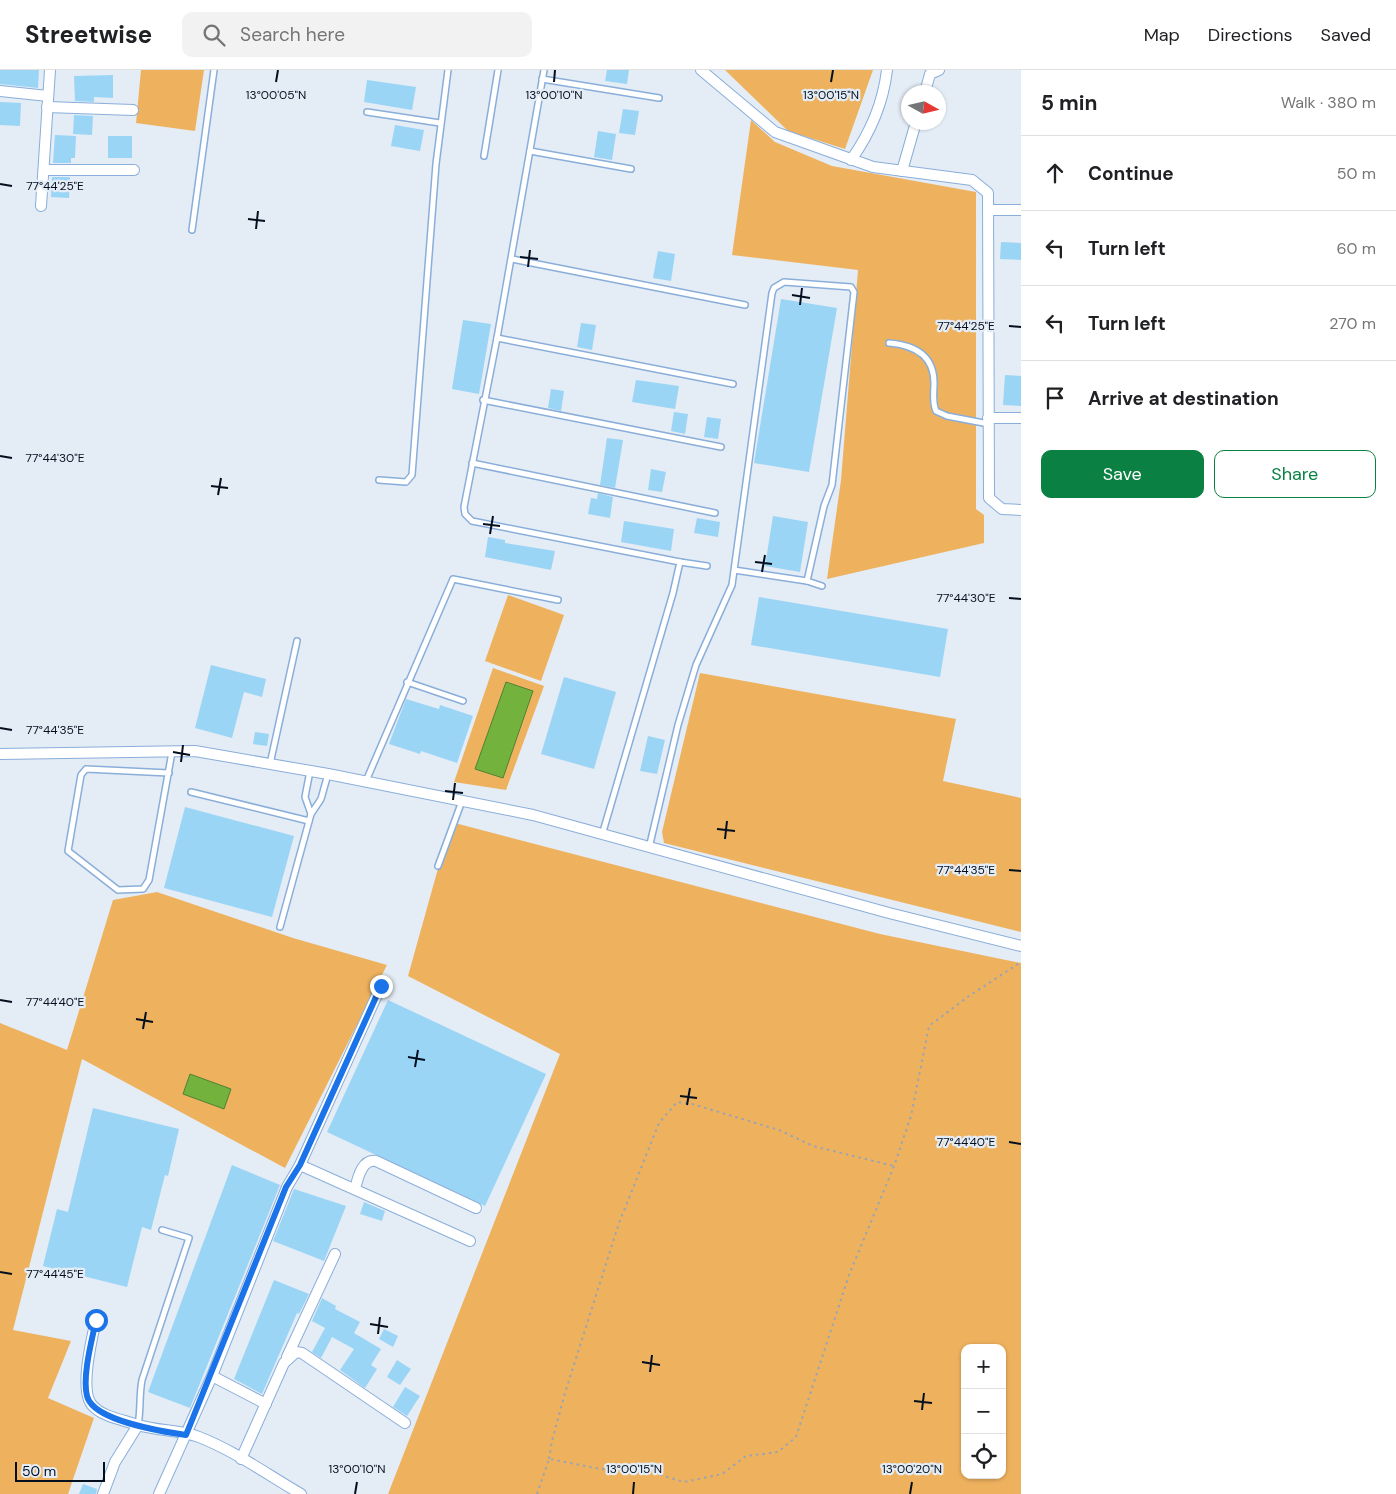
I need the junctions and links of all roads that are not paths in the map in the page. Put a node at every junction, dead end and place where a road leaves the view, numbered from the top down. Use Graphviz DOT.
graph roads {
  1 [pos="50,70"];
  2 [pos="214,70"];
  3 [pos="448,70"];
  4 [pos="498,70"];
  5 [pos="544,70"];
  6 [pos="701,70"];
  7 [pos="887,70"];
  8 [pos="939,70"];
  9 [pos="542,79"];
  10 [pos="927,85"];
  11 [pos="0,91"];
  12 [pos="48,96"];
  13 [pos="658,98"];
  14 [pos="47,107"];
  15 [pos="133,110"];
  16 [pos="367,112"];
  17 [pos="440,123"];
  18 [pos="914,130"];
  19 [pos="530,151"];
  20 [pos="484,156"];
  21 [pos="851,160"];
  22 [pos="631,169"];
  23 [pos="44,170"];
  24 [pos="134,170"];
  25 [pos="902,171"];
  26 [pos="41,206"];
  27 [pos="988,210"];
  28 [pos="1021,210"];
  29 [pos="192,230"];
  30 [pos="512,259"];
  31 [pos="745,306"];
  32 [pos="497,338"];
  33 [pos="889,343"];
  34 [pos="733,384"];
  35 [pos="484,400"];
  36 [pos="1021,418"];
  37 [pos="988,421"];
  38 [pos="721,447"];
  39 [pos="472,463"];
  40 [pos="379,480"];
  41 [pos="1021,510"];
  42 [pos="715,513"];
  43 [pos="680,562"];
  44 [pos="707,566"];
  45 [pos="734,570"];
  46 [pos="807,581"];
  47 [pos="822,586"];
  48 [pos="558,600"];
  49 [pos="297,641"];
  50 [pos="407,682"];
  51 [pos="463,701"];
  52 [pos="172,752"];
  53 [pos="0,754"];
  54 [pos="270,764"];
  55 [pos="310,771"];
  56 [pos="169,773"];
  57 [pos="328,774"];
  58 [pos="366,782"];
  59 [pos="191,792"];
  60 [pos="462,801"];
  61 [pos="311,814"];
  62 [pos="309,821"];
  63 [pos="602,836"];
  64 [pos="649,848"];
  65 [pos="438,866"];
  66 [pos="280,927"];
  67 [pos="1021,946"];
  68 [pos="381,986"];
  69 [pos="300,1165"];
  70 [pos="355,1188"];
  71 [pos="476,1208"];
  72 [pos="162,1230"];
  73 [pos="470,1240"];
  74 [pos="335,1254"];
  75 [pos="96,1320"];
  76 [pos="284,1363"];
  77 [pos="212,1376"];
  78 [pos="266,1404"];
  79 [pos="404,1423"];
  80 [pos="138,1425"];
  81 [pos="186,1435"];
  82 [pos="240,1459"];
  83 [pos="103,1494"];
  84 [pos="159,1494"];
  85 [pos="301,1494"];
  1 -- 12 [label="street"];
  2 -- 29 [label="lane"];
  3 -- 17 [label="lane"];
  4 -- 20 [label="lane"];
  5 -- 9 [label="lane"];
  6 -- 21 [label="street"];
  7 -- 21 [label="street"];
  8 -- 10 [label="street"];
  9 -- 13 [label="lane"];
  9 -- 19 [label="lane"];
  11 -- 12 [label="street"];
  12 -- 14 [label="street"];
  14 -- 15 [label="street"];
  14 -- 23 [label="street"];
  16 -- 17 [label="lane"];
  17 -- 40 [label="lane"];
  18 -- 25 [label="street"];
  19 -- 22 [label="lane"];
  19 -- 30 [label="lane"];
  21 -- 25 [label="street"];
  23 -- 24 [label="street"];
  23 -- 26 [label="street"];
  25 -- 27 [label="street"];
  27 -- 28 [label="street"];
  27 -- 37 [label="street"];
  30 -- 31 [label="lane"];
  30 -- 32 [label="lane"];
  32 -- 34 [label="lane"];
  32 -- 35 [label="lane"];
  33 -- 37 [label="lane"];
  35 -- 38 [label="lane"];
  35 -- 39 [label="lane"];
  36 -- 37 [label="street"];
  37 -- 41 [label="street"];
  39 -- 42 [label="lane"];
  39 -- 43 [label="lane"];
  43 -- 44 [label="lane"];
  43 -- 63 [label="lane"];
  45 -- 46 [label="lane"];
  45 -- 46 [label="lane"];
  45 -- 64 [label="lane"];
  46 -- 47 [label="lane"];
  48 -- 50 [label="lane"];
  49 -- 54 [label="lane"];
  50 -- 51 [label="lane"];
  50 -- 58 [label="lane"];
  52 -- 53 [label="street"];
  52 -- 54 [label="street"];
  52 -- 56 [label="lane"];
  54 -- 55 [label="street"];
  55 -- 57 [label="street"];
  55 -- 61 [label="lane"];
  56 -- 56 [label="lane"];
  57 -- 58 [label="street"];
  57 -- 61 [label="lane"];
  58 -- 60 [label="street"];
  59 -- 62 [label="lane"];
  60 -- 63 [label="street"];
  60 -- 65 [label="lane"];
  61 -- 62 [label="lane"];
  62 -- 66 [label="lane"];
  63 -- 64 [label="street"];
  64 -- 67 [label="street"];
  68 -- 69 [label="street"];
  69 -- 70 [label="street"];
  69 -- 77 [label="street"];
  70 -- 71 [label="street"];
  70 -- 73 [label="street"];
  72 -- 80 [label="lane"];
  74 -- 76 [label="street"];
  75 -- 80 [label="street"];
  76 -- 78 [label="street"];
  76 -- 79 [label="street"];
  77 -- 78 [label="street"];
  77 -- 81 [label="street"];
  78 -- 82 [label="street"];
  80 -- 81 [label="street"];
  80 -- 83 [label="street"];
  81 -- 82 [label="street"];
  81 -- 84 [label="street"];
  82 -- 85 [label="street"];
}
